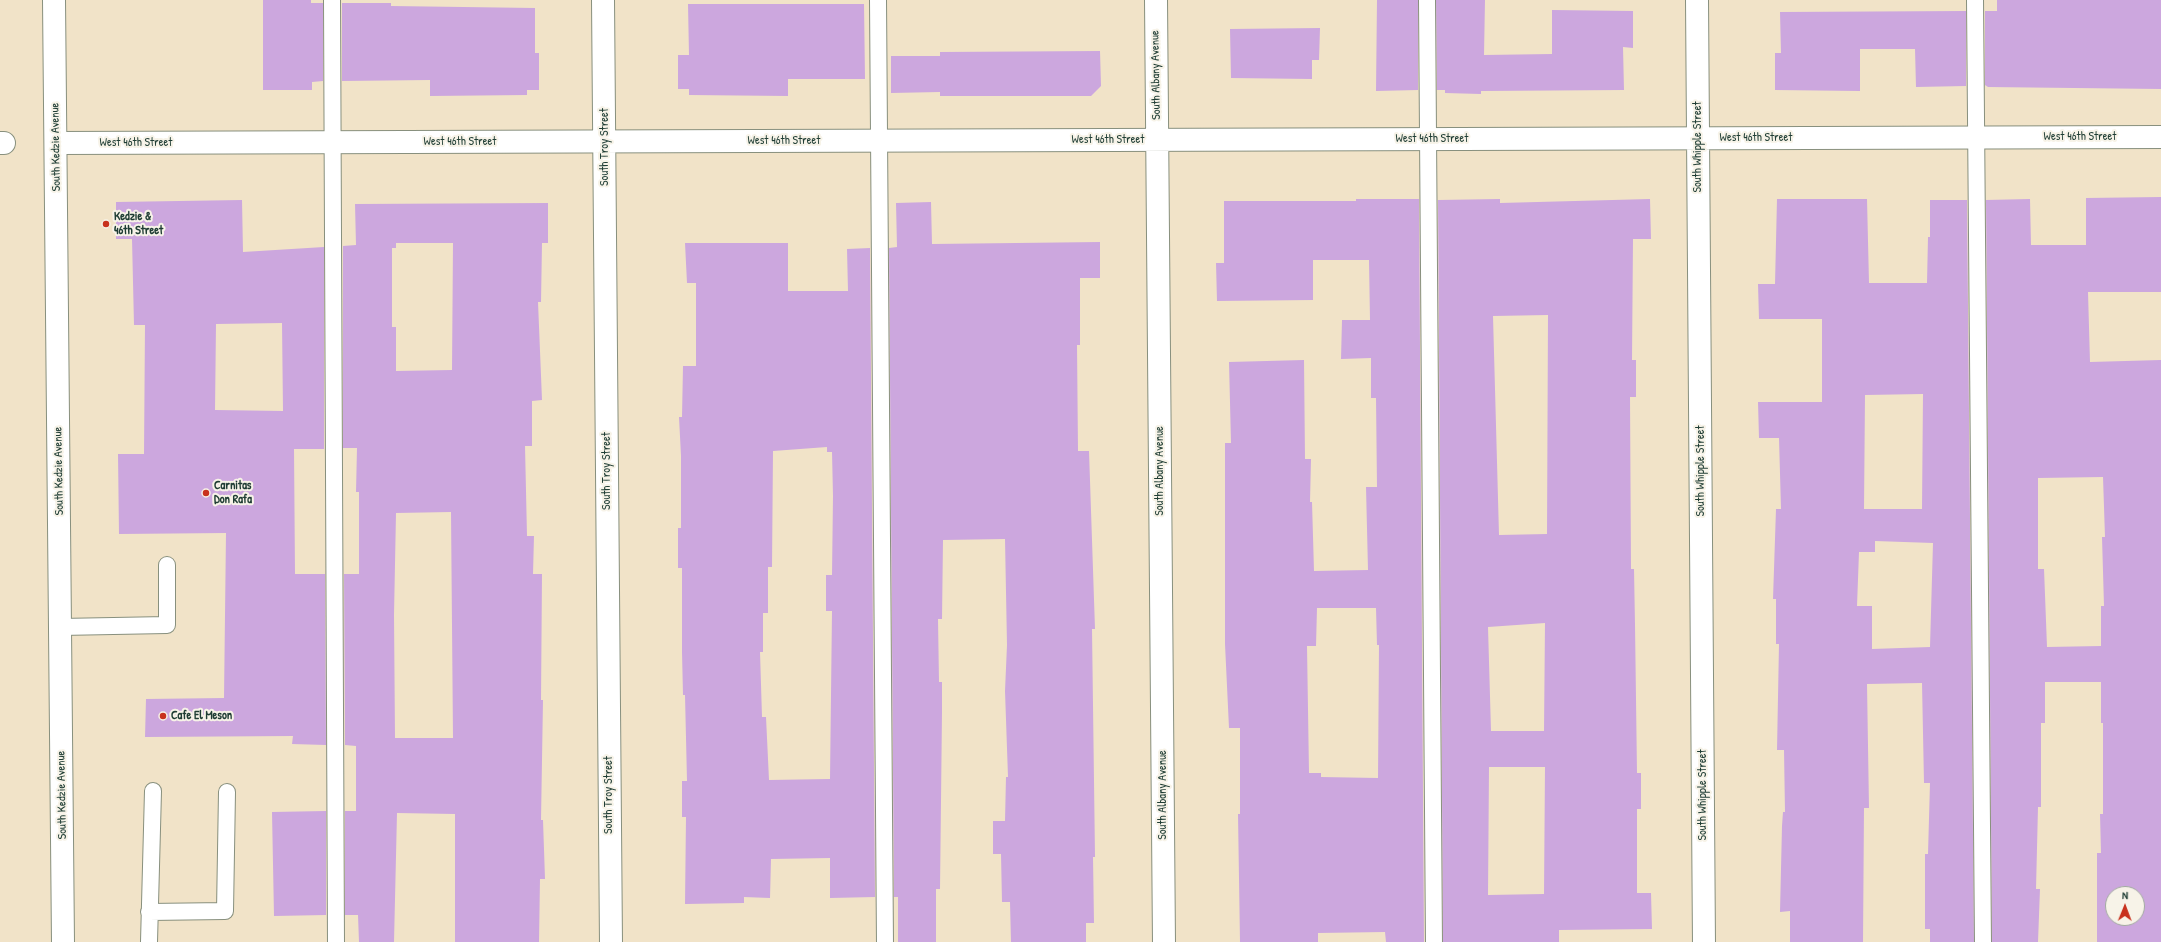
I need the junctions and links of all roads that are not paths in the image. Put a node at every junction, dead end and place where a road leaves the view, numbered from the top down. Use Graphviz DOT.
graph roads {
  1 [pos="54,0"];
  2 [pos="332,0"];
  3 [pos="603,0"];
  4 [pos="878,0"];
  5 [pos="1156,0"];
  6 [pos="1427,0"];
  7 [pos="1697,0"];
  8 [pos="1975,0"];
  9 [pos="2161,137"];
  10 [pos="1698,138"];
  11 [pos="1976,138"];
  12 [pos="1157,139"];
  13 [pos="1428,139"];
  14 [pos="604,141"];
  15 [pos="879,141"];
  16 [pos="333,142"];
  17 [pos="56,143"];
  18 [pos="167,565"];
  19 [pos="60,627"];
  20 [pos="153,791"];
  21 [pos="227,792"];
  22 [pos="149,912"];
  23 [pos="63,942"];
  24 [pos="149,942"];
  25 [pos="336,942"];
  26 [pos="611,942"];
  27 [pos="885,942"];
  28 [pos="1164,942"];
  29 [pos="1434,942"];
  30 [pos="1704,942"];
  31 [pos="1983,942"];
  1 -- 17 [label="street, South Kedzie Avenue"];
  2 -- 16 [label="lane"];
  3 -- 14 [label="street, South Troy Street"];
  4 -- 15 [label="lane"];
  5 -- 12 [label="street, South Albany Avenue"];
  6 -- 13 [label="lane"];
  7 -- 10 [label="street, South Whipple Street"];
  8 -- 11 [label="lane"];
  9 -- 11 [label="street, West 46th Street"];
  10 -- 11 [label="street, West 46th Street"];
  10 -- 13 [label="street, West 46th Street"];
  10 -- 30 [label="street, South Whipple Street"];
  11 -- 31 [label="lane"];
  12 -- 13 [label="street, West 46th Street"];
  12 -- 15 [label="street, West 46th Street"];
  12 -- 28 [label="street, South Albany Avenue"];
  13 -- 29 [label="lane"];
  14 -- 15 [label="street, West 46th Street"];
  14 -- 16 [label="street, West 46th Street"];
  14 -- 26 [label="street, South Troy Street"];
  15 -- 27 [label="lane"];
  16 -- 17 [label="street, West 46th Street"];
  16 -- 25 [label="lane"];
  17 -- 19 [label="street, South Kedzie Avenue"];
  18 -- 19 [label="lane"];
  19 -- 23 [label="street, South Kedzie Avenue"];
  20 -- 22 [label="lane"];
  21 -- 22 [label="lane"];
  22 -- 24 [label="lane"];
}
